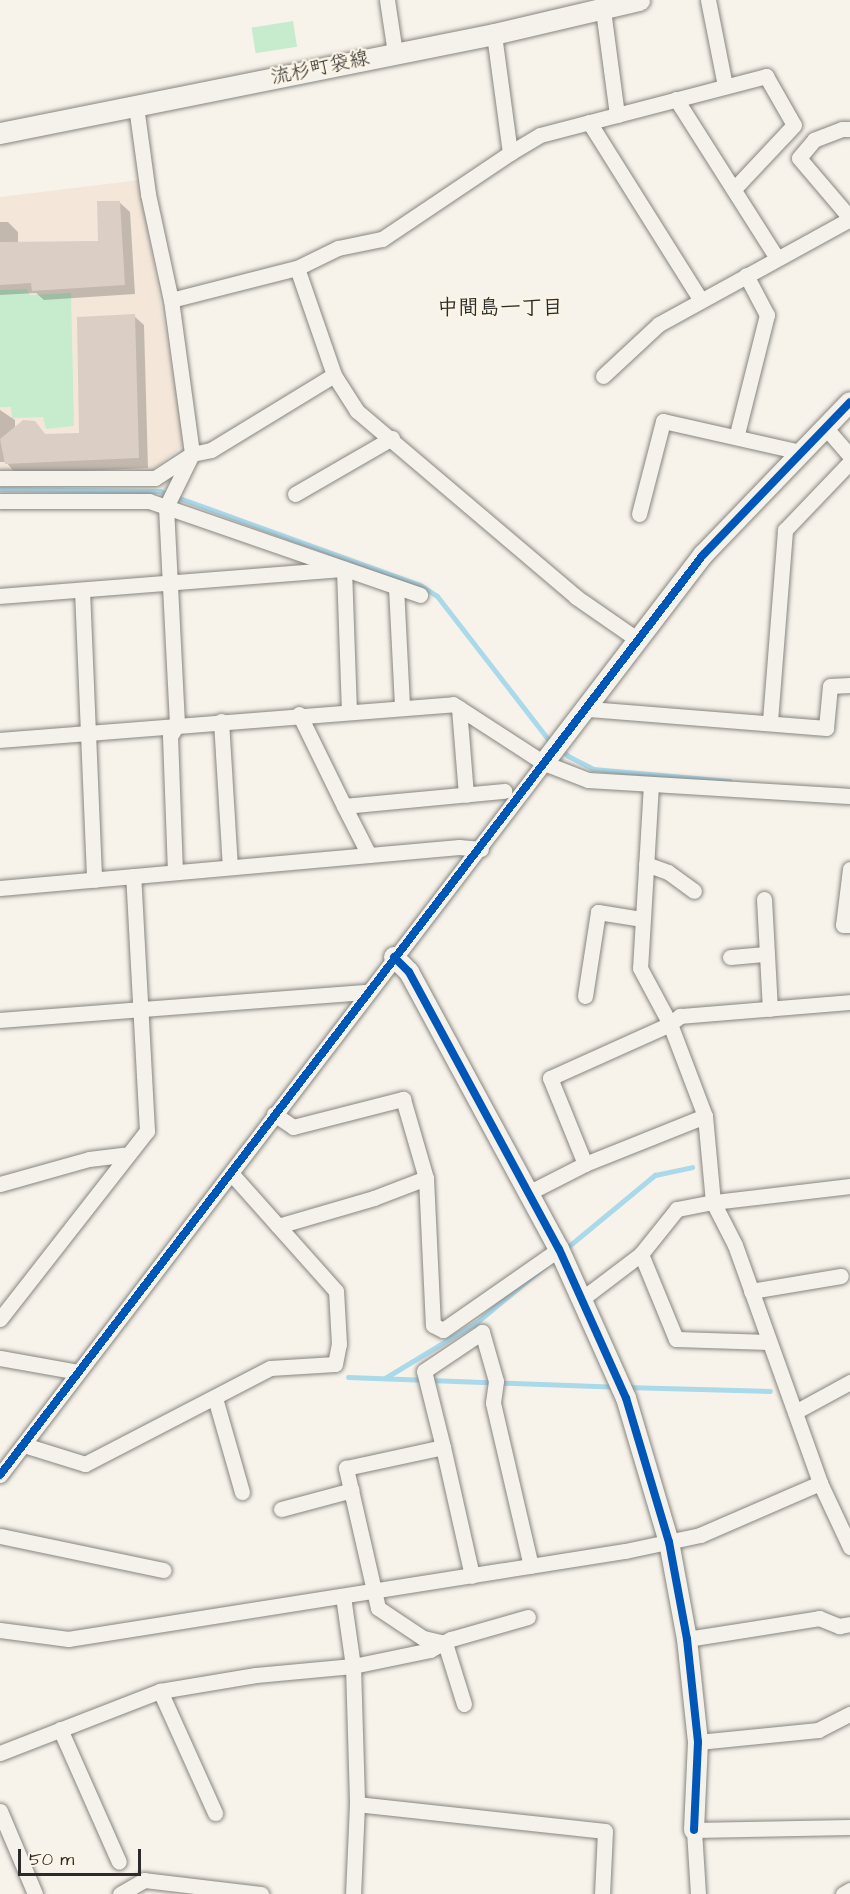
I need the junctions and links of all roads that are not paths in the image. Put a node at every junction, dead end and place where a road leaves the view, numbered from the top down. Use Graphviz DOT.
graph roads {
  1 [pos="387,0"];
  2 [pos="639,0"];
  3 [pos="708,0"];
  4 [pos="603,10"];
  5 [pos="494,34"];
  6 [pos="395,53"];
  7 [pos="725,86"];
  8 [pos="676,99"];
  9 [pos="136,106"];
  10 [pos="617,115"];
  11 [pos="589,122"];
  12 [pos="850,129"];
  13 [pos="0,133"];
  14 [pos="510,153"];
  15 [pos="734,189"];
  16 [pos="850,218"];
  17 [pos="777,258"];
  18 [pos="297,268"];
  19 [pos="746,275"];
  20 [pos="700,299"];
  21 [pos="171,300"];
  22 [pos="334,375"];
  23 [pos="603,376"];
  24 [pos="850,402"];
  25 [pos="825,427"];
  26 [pos="737,434"];
  27 [pos="392,438"];
  28 [pos="801,452"];
  29 [pos="192,454"];
  30 [pos="850,456"];
  31 [pos="850,462"];
  32 [pos="0,478"];
  33 [pos="295,494"];
  34 [pos="0,501"];
  35 [pos="166,507"];
  36 [pos="639,514"];
  37 [pos="344,569"];
  38 [pos="170,584"];
  39 [pos="396,587"];
  40 [pos="82,590"];
  41 [pos="0,596"];
  42 [pos="420,596"];
  43 [pos="638,640"];
  44 [pos="850,686"];
  45 [pos="402,706"];
  46 [pos="459,708"];
  47 [pos="589,709"];
  48 [pos="349,710"];
  49 [pos="299,714"];
  50 [pos="221,721"];
  51 [pos="770,721"];
  52 [pos="177,725"];
  53 [pos="88,732"];
  54 [pos="0,740"];
  55 [pos="544,763"];
  56 [pos="651,784"];
  57 [pos="504,791"];
  58 [pos="466,795"];
  59 [pos="850,796"];
  60 [pos="344,806"];
  61 [pos="481,849"];
  62 [pos="369,855"];
  63 [pos="646,864"];
  64 [pos="230,867"];
  65 [pos="850,869"];
  66 [pos="176,872"];
  67 [pos="133,876"];
  68 [pos="94,880"];
  69 [pos="0,888"];
  70 [pos="694,891"];
  71 [pos="764,899"];
  72 [pos="642,919"];
  73 [pos="850,926"];
  74 [pos="767,954"];
  75 [pos="394,957"];
  76 [pos="730,957"];
  77 [pos="367,992"];
  78 [pos="585,996"];
  79 [pos="850,1002"];
  80 [pos="139,1009"];
  81 [pos="770,1009"];
  82 [pos="0,1020"];
  83 [pos="670,1024"];
  84 [pos="274,1114"];
  85 [pos="705,1116"];
  86 [pos="124,1155"];
  87 [pos="585,1164"];
  88 [pos="231,1173"];
  89 [pos="426,1178"];
  90 [pos="0,1184"];
  91 [pos="850,1186"];
  92 [pos="528,1193"];
  93 [pos="713,1202"];
  94 [pos="278,1226"];
  95 [pos="559,1249"];
  96 [pos="641,1254"];
  97 [pos="842,1276"];
  98 [pos="751,1291"];
  99 [pos="583,1298"];
  100 [pos="0,1319"];
  101 [pos="769,1342"];
  102 [pos="0,1358"];
  103 [pos="78,1372"];
  104 [pos="850,1382"];
  105 [pos="215,1398"];
  106 [pos="795,1412"];
  107 [pos="24,1445"];
  108 [pos="443,1447"];
  109 [pos="0,1475"];
  110 [pos="820,1483"];
  111 [pos="352,1490"];
  112 [pos="242,1492"];
  113 [pos="281,1509"];
  114 [pos="844,1520"];
  115 [pos="0,1536"];
  116 [pos="669,1542"];
  117 [pos="850,1546"];
  118 [pos="531,1566"];
  119 [pos="163,1570"];
  120 [pos="472,1576"];
  121 [pos="374,1589"];
  122 [pos="343,1596"];
  123 [pos="528,1617"];
  124 [pos="850,1624"];
  125 [pos="0,1630"];
  126 [pos="687,1638"];
  127 [pos="445,1643"];
  128 [pos="353,1666"];
  129 [pos="160,1690"];
  130 [pos="464,1704"];
  131 [pos="850,1714"];
  132 [pos="60,1729"];
  133 [pos="698,1742"];
  134 [pos="0,1753"];
  135 [pos="357,1804"];
  136 [pos="0,1811"];
  137 [pos="215,1813"];
  138 [pos="850,1827"];
  139 [pos="694,1830"];
  140 [pos="119,1862"];
  141 [pos="850,1890"];
  142 [pos="35,1894"];
  143 [pos="120,1894"];
  144 [pos="261,1894"];
  145 [pos="353,1894"];
  146 [pos="602,1894"];
  147 [pos="698,1894"];
  148 [pos="843,1894"];
  1 -- 6 [label="street"];
  2 -- 4 [label="main road, 流杉町袋線"];
  3 -- 7 [label="street"];
  4 -- 5 [label="main road, 流杉町袋線"];
  4 -- 10 [label="street"];
  5 -- 6 [label="main road, 流杉町袋線"];
  5 -- 14 [label="street"];
  6 -- 9 [label="main road, 流杉町袋線"];
  7 -- 8 [label="street"];
  7 -- 15 [label="street"];
  8 -- 10 [label="street"];
  8 -- 15 [label="street"];
  9 -- 13 [label="main road, 流杉町袋線"];
  9 -- 21 [label="street"];
  10 -- 11 [label="street"];
  11 -- 14 [label="street"];
  11 -- 20 [label="street"];
  12 -- 16 [label="street"];
  14 -- 18 [label="street"];
  15 -- 17 [label="street"];
  16 -- 17 [label="street"];
  17 -- 19 [label="street"];
  18 -- 21 [label="street"];
  18 -- 22 [label="street"];
  19 -- 20 [label="street"];
  19 -- 26 [label="street"];
  20 -- 23 [label="street"];
  21 -- 29 [label="street"];
  22 -- 27 [label="street"];
  22 -- 29 [label="street"];
  24 -- 25 [label="street"];
  25 -- 28 [label="street"];
  25 -- 30 [label="street"];
  26 -- 28 [label="street"];
  26 -- 36 [label="street"];
  27 -- 33 [label="street"];
  27 -- 43 [label="street"];
  28 -- 43 [label="street"];
  29 -- 32 [label="street"];
  29 -- 35 [label="street"];
  31 -- 51 [label="street"];
  34 -- 35 [label="street"];
  35 -- 37 [label="street"];
  35 -- 38 [label="street"];
  37 -- 38 [label="street"];
  37 -- 39 [label="street"];
  37 -- 48 [label="street"];
  38 -- 40 [label="street"];
  38 -- 52 [label="street"];
  39 -- 42 [label="street"];
  39 -- 45 [label="street"];
  40 -- 41 [label="street"];
  40 -- 53 [label="street"];
  43 -- 47 [label="street"];
  44 -- 51 [label="street"];
  45 -- 46 [label="street"];
  45 -- 48 [label="street"];
  46 -- 55 [label="street"];
  46 -- 58 [label="street"];
  47 -- 51 [label="street"];
  47 -- 55 [label="street"];
  48 -- 49 [label="street"];
  49 -- 50 [label="street"];
  49 -- 60 [label="street"];
  50 -- 52 [label="street"];
  50 -- 64 [label="street"];
  52 -- 53 [label="street"];
  52 -- 66 [label="street"];
  53 -- 54 [label="street"];
  53 -- 68 [label="street"];
  55 -- 56 [label="street"];
  55 -- 61 [label="street"];
  56 -- 59 [label="street"];
  56 -- 63 [label="street"];
  57 -- 58 [label="street"];
  58 -- 60 [label="street"];
  60 -- 62 [label="street"];
  61 -- 62 [label="street"];
  61 -- 75 [label="street"];
  62 -- 64 [label="street"];
  63 -- 70 [label="street"];
  63 -- 72 [label="street"];
  64 -- 66 [label="street"];
  65 -- 73 [label="street"];
  66 -- 67 [label="street"];
  67 -- 68 [label="street"];
  67 -- 80 [label="street"];
  68 -- 69 [label="street"];
  71 -- 74 [label="street"];
  72 -- 78 [label="street"];
  72 -- 83 [label="street"];
  74 -- 76 [label="street"];
  74 -- 81 [label="street"];
  75 -- 77 [label="street"];
  75 -- 92 [label="street"];
  77 -- 80 [label="street"];
  77 -- 84 [label="street"];
  79 -- 81 [label="street"];
  80 -- 82 [label="street"];
  80 -- 86 [label="street"];
  81 -- 83 [label="street"];
  83 -- 85 [label="street"];
  83 -- 87 [label="street"];
  84 -- 88 [label="street"];
  84 -- 89 [label="street"];
  85 -- 87 [label="street"];
  85 -- 93 [label="street"];
  86 -- 90 [label="street"];
  86 -- 100 [label="street"];
  87 -- 92 [label="street"];
  88 -- 94 [label="street"];
  88 -- 103 [label="street"];
  89 -- 94 [label="street"];
  89 -- 95 [label="street"];
  91 -- 93 [label="street"];
  92 -- 95 [label="street"];
  93 -- 96 [label="street"];
  93 -- 98 [label="street"];
  94 -- 105 [label="street"];
  95 -- 99 [label="street"];
  96 -- 99 [label="street"];
  96 -- 101 [label="street"];
  97 -- 98 [label="street"];
  98 -- 101 [label="street"];
  99 -- 116 [label="street"];
  101 -- 106 [label="street"];
  102 -- 103 [label="street"];
  103 -- 107 [label="street"];
  104 -- 106 [label="street"];
  105 -- 107 [label="street"];
  105 -- 112 [label="street"];
  106 -- 110 [label="street"];
  107 -- 109 [label="street"];
  108 -- 111 [label="street"];
  108 -- 118 [label="street"];
  108 -- 120 [label="street"];
  110 -- 114 [label="street"];
  110 -- 116 [label="street"];
  111 -- 113 [label="street"];
  111 -- 121 [label="street"];
  114 -- 117 [label="street"];
  115 -- 119 [label="street"];
  116 -- 118 [label="street"];
  116 -- 126 [label="street"];
  118 -- 120 [label="street"];
  120 -- 121 [label="street"];
  121 -- 122 [label="street"];
  121 -- 127 [label="street"];
  122 -- 125 [label="street"];
  122 -- 128 [label="street"];
  123 -- 127 [label="street"];
  124 -- 126 [label="street"];
  126 -- 133 [label="street"];
  127 -- 128 [label="street"];
  127 -- 130 [label="street"];
  128 -- 129 [label="street"];
  128 -- 135 [label="street"];
  129 -- 132 [label="street"];
  129 -- 137 [label="street"];
  131 -- 133 [label="street"];
  132 -- 134 [label="street"];
  132 -- 140 [label="street"];
  133 -- 139 [label="street"];
  135 -- 145 [label="street"];
  135 -- 146 [label="street"];
  136 -- 142 [label="street"];
  138 -- 139 [label="street"];
  139 -- 147 [label="street"];
  141 -- 148 [label="street"];
  143 -- 144 [label="street"];
}
